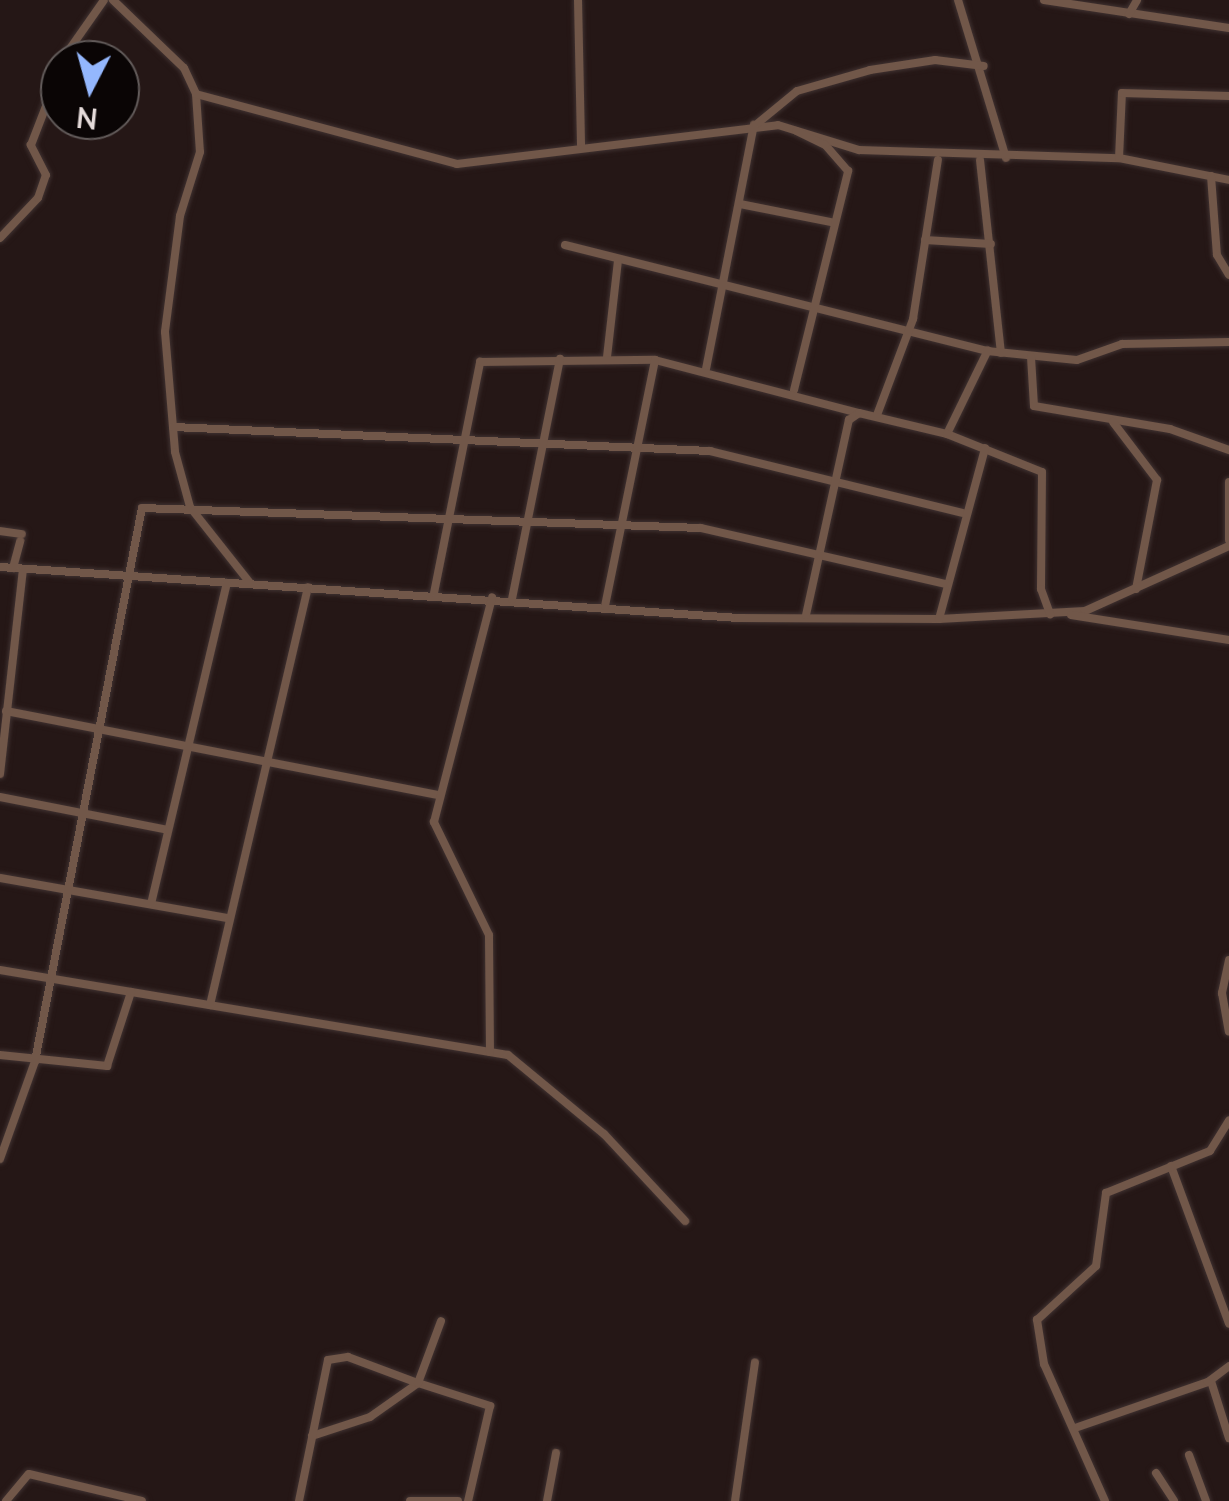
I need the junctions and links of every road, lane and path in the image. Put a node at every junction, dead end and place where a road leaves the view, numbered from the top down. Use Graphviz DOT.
graph roads {
  1 [pos="104,0"];
  2 [pos="113,0"];
  3 [pos="578,0"];
  4 [pos="958,0"];
  5 [pos="1044,0"];
  6 [pos="1137,0"];
  7 [pos="1129,14"];
  8 [pos="1229,28"];
  9 [pos="76,40"];
  10 [pos="984,66"];
  11 [pos="196,94"];
  12 [pos="1229,96"];
  13 [pos="40,122"];
  14 [pos="754,125"];
  15 [pos="581,146"];
  16 [pos="1006,158"];
  17 [pos="1119,158"];
  18 [pos="938,160"];
  19 [pos="980,160"];
  20 [pos="1211,176"];
  21 [pos="1229,180"];
  22 [pos="740,204"];
  23 [pos="831,222"];
  24 [pos="0,238"];
  25 [pos="924,240"];
  26 [pos="990,244"];
  27 [pos="564,245"];
  28 [pos="618,260"];
  29 [pos="1229,274"];
  30 [pos="723,286"];
  31 [pos="810,307"];
  32 [pos="910,328"];
  33 [pos="993,340"];
  34 [pos="1229,342"];
  35 [pos="987,351"];
  36 [pos="1001,353"];
  37 [pos="607,357"];
  38 [pos="1030,357"];
  39 [pos="560,359"];
  40 [pos="655,360"];
  41 [pos="706,369"];
  42 [pos="794,390"];
  43 [pos="859,413"];
  44 [pos="877,415"];
  45 [pos="1112,422"];
  46 [pos="173,427"];
  47 [pos="947,434"];
  48 [pos="464,440"];
  49 [pos="545,443"];
  50 [pos="638,447"];
  51 [pos="986,448"];
  52 [pos="1229,450"];
  53 [pos="837,479"];
  54 [pos="1229,482"];
  55 [pos="190,506"];
  56 [pos="962,512"];
  57 [pos="448,518"];
  58 [pos="528,522"];
  59 [pos="622,524"];
  60 [pos="0,531"];
  61 [pos="1229,543"];
  62 [pos="821,550"];
  63 [pos="0,567"];
  64 [pos="18,568"];
  65 [pos="125,576"];
  66 [pos="227,583"];
  67 [pos="250,583"];
  68 [pos="946,584"];
  69 [pos="308,588"];
  70 [pos="1136,589"];
  71 [pos="434,593"];
  72 [pos="492,598"];
  73 [pos="512,599"];
  74 [pos="605,606"];
  75 [pos="1050,614"];
  76 [pos="1067,614"];
  77 [pos="806,615"];
  78 [pos="939,619"];
  79 [pos="1229,640"];
  80 [pos="6,711"];
  81 [pos="95,730"];
  82 [pos="189,746"];
  83 [pos="268,763"];
  84 [pos="0,774"];
  85 [pos="438,795"];
  86 [pos="0,797"];
  87 [pos="80,811"];
  88 [pos="168,830"];
  89 [pos="0,878"];
  90 [pos="65,889"];
  91 [pos="151,904"];
  92 [pos="228,918"];
  93 [pos="1229,960"];
  94 [pos="0,970"];
  95 [pos="50,976"];
  96 [pos="131,992"];
  97 [pos="210,1005"];
  98 [pos="1229,1031"];
  99 [pos="490,1052"];
  100 [pos="0,1055"];
  101 [pos="34,1061"];
  102 [pos="1229,1120"];
  103 [pos="1225,1134"];
  104 [pos="0,1159"];
  105 [pos="1170,1166"];
  106 [pos="685,1221"];
  107 [pos="442,1321"];
  108 [pos="1229,1324"];
  109 [pos="756,1362"];
  110 [pos="1229,1366"];
  111 [pos="1211,1381"];
  112 [pos="418,1382"];
  113 [pos="1074,1428"];
  114 [pos="312,1436"];
  115 [pos="1229,1438"];
  116 [pos="556,1453"];
  117 [pos="1189,1455"];
  118 [pos="1156,1473"];
  119 [pos="6,1501"];
  120 [pos="142,1501"];
  121 [pos="299,1501"];
  122 [pos="410,1501"];
  123 [pos="458,1501"];
  124 [pos="468,1501"];
  125 [pos="546,1501"];
  126 [pos="735,1501"];
  127 [pos="1105,1501"];
  128 [pos="1174,1501"];
  129 [pos="1206,1501"];
  1 -- 9 [label="street"];
  2 -- 11 [label="street"];
  3 -- 15 [label="street"];
  4 -- 10 [label="street"];
  5 -- 7 [label="street"];
  6 -- 7 [label="street"];
  7 -- 8 [label="street"];
  10 -- 14 [label="street"];
  10 -- 16 [label="street"];
  11 -- 15 [label="street"];
  11 -- 46 [label="street"];
  12 -- 17 [label="street"];
  13 -- 24 [label="street"];
  14 -- 15 [label="street"];
  14 -- 18 [label="street"];
  14 -- 22 [label="street"];
  14 -- 23 [label="street"];
  16 -- 17 [label="street"];
  16 -- 19 [label="street"];
  17 -- 20 [label="street"];
  18 -- 19 [label="street"];
  18 -- 25 [label="street"];
  19 -- 26 [label="street"];
  20 -- 21 [label="street"];
  20 -- 29 [label="street"];
  22 -- 23 [label="street"];
  22 -- 30 [label="street"];
  23 -- 31 [label="street"];
  25 -- 26 [label="street"];
  25 -- 32 [label="street"];
  26 -- 33 [label="street"];
  27 -- 28 [label="street"];
  28 -- 30 [label="street"];
  28 -- 37 [label="street"];
  30 -- 31 [label="street"];
  30 -- 41 [label="street"];
  31 -- 32 [label="street"];
  31 -- 42 [label="street"];
  32 -- 35 [label="street"];
  32 -- 44 [label="street"];
  33 -- 35 [label="street"];
  33 -- 36 [label="street"];
  34 -- 38 [label="street"];
  35 -- 36 [label="street"];
  35 -- 47 [label="street"];
  36 -- 38 [label="street"];
  37 -- 39 [label="street"];
  37 -- 40 [label="street"];
  38 -- 45 [label="street"];
  39 -- 48 [label="street"];
  39 -- 49 [label="street"];
  40 -- 41 [label="street"];
  40 -- 50 [label="street"];
  41 -- 42 [label="street"];
  42 -- 43 [label="street"];
  43 -- 44 [label="street"];
  43 -- 53 [label="street"];
  44 -- 47 [label="street"];
  45 -- 52 [label="street"];
  45 -- 70 [label="street"];
  46 -- 48 [label="street"];
  46 -- 55 [label="street"];
  47 -- 51 [label="street"];
  48 -- 49 [label="street"];
  48 -- 57 [label="street"];
  49 -- 50 [label="street"];
  49 -- 58 [label="street"];
  50 -- 53 [label="street"];
  50 -- 59 [label="street"];
  51 -- 56 [label="street"];
  51 -- 75 [label="street"];
  53 -- 56 [label="street"];
  53 -- 62 [label="street"];
  54 -- 61 [label="street"];
  55 -- 57 [label="street"];
  55 -- 65 [label="street"];
  55 -- 67 [label="street"];
  56 -- 68 [label="street"];
  57 -- 58 [label="street"];
  57 -- 71 [label="street"];
  58 -- 59 [label="street"];
  58 -- 73 [label="street"];
  59 -- 62 [label="street"];
  59 -- 74 [label="street"];
  60 -- 64 [label="street"];
  61 -- 70 [label="street"];
  62 -- 68 [label="street"];
  62 -- 77 [label="street"];
  63 -- 64 [label="street"];
  64 -- 65 [label="street"];
  64 -- 80 [label="street"];
  65 -- 66 [label="street"];
  65 -- 81 [label="street"];
  66 -- 67 [label="street"];
  66 -- 82 [label="street"];
  67 -- 69 [label="street"];
  68 -- 78 [label="street"];
  69 -- 71 [label="street"];
  69 -- 83 [label="street"];
  70 -- 76 [label="street"];
  71 -- 72 [label="street"];
  72 -- 73 [label="street"];
  72 -- 85 [label="street"];
  73 -- 74 [label="street"];
  74 -- 77 [label="street"];
  75 -- 76 [label="street"];
  75 -- 78 [label="street"];
  76 -- 79 [label="street"];
  77 -- 78 [label="street"];
  80 -- 81 [label="street"];
  80 -- 84 [label="street"];
  81 -- 82 [label="street"];
  81 -- 87 [label="street"];
  82 -- 83 [label="street"];
  82 -- 88 [label="street"];
  83 -- 85 [label="street"];
  83 -- 92 [label="street"];
  85 -- 99 [label="street"];
  86 -- 87 [label="street"];
  87 -- 88 [label="street"];
  87 -- 90 [label="street"];
  88 -- 91 [label="street"];
  89 -- 90 [label="street"];
  90 -- 91 [label="street"];
  90 -- 95 [label="street"];
  91 -- 92 [label="street"];
  92 -- 97 [label="street"];
  93 -- 98 [label="street"];
  94 -- 95 [label="street"];
  95 -- 96 [label="street"];
  95 -- 101 [label="street"];
  96 -- 97 [label="street"];
  96 -- 101 [label="street"];
  97 -- 99 [label="street"];
  99 -- 106 [label="street"];
  100 -- 101 [label="street"];
  101 -- 104 [label="street"];
  102 -- 103 [label="street"];
  103 -- 105 [label="street"];
  105 -- 108 [label="street"];
  105 -- 113 [label="street"];
  107 -- 112 [label="street"];
  109 -- 126 [label="street"];
  110 -- 111 [label="street"];
  111 -- 113 [label="street"];
  111 -- 115 [label="street"];
  112 -- 114 [label="street"];
  112 -- 114 [label="street"];
  112 -- 124 [label="street"];
  113 -- 127 [label="street"];
  114 -- 121 [label="street"];
  116 -- 125 [label="street"];
  117 -- 129 [label="street"];
  118 -- 128 [label="street"];
  119 -- 120 [label="street"];
  122 -- 123 [label="street"];
}
